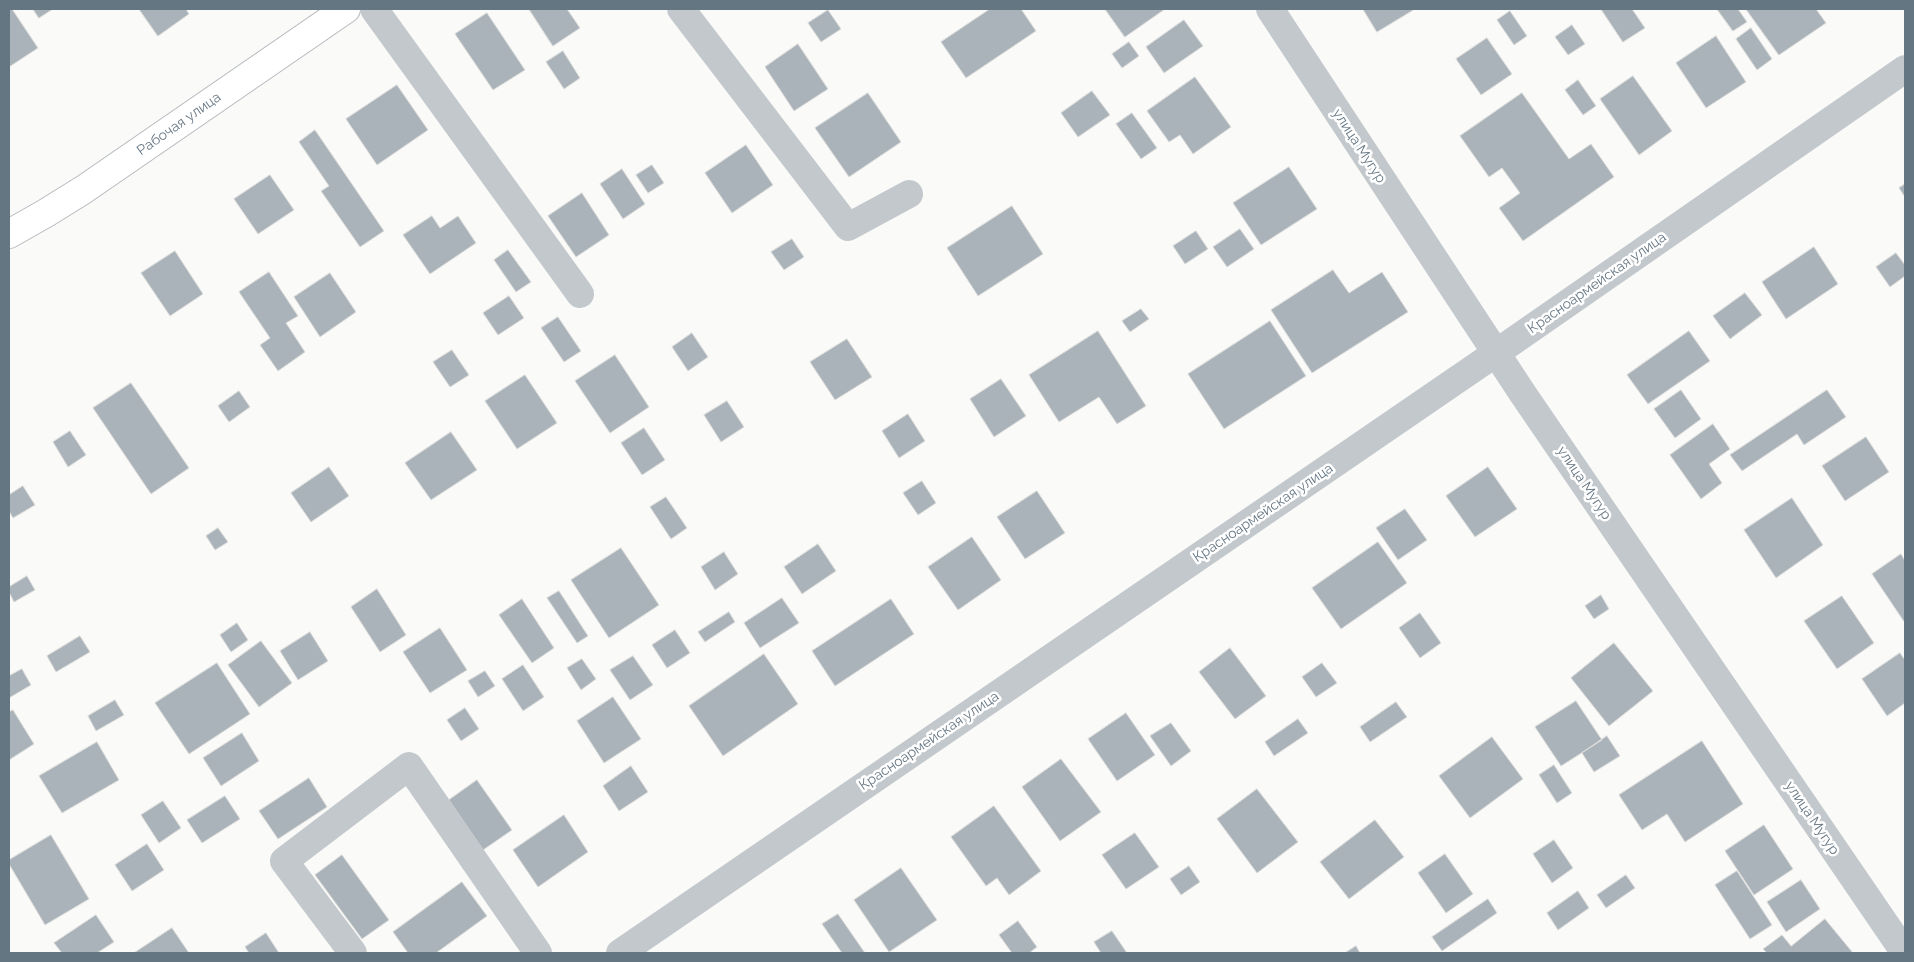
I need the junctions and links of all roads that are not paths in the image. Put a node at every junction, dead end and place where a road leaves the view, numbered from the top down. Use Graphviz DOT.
graph roads {
  1 [pos="346,9"];
  2 [pos="374,9"];
  3 [pos="681,9"];
  4 [pos="1270,9"];
  5 [pos="1905,69"];
  6 [pos="909,194"];
  7 [pos="9,234"];
  8 [pos="580,294"];
  9 [pos="1496,353"];
  10 [pos="353,953"];
  11 [pos="538,953"];
  12 [pos="620,953"];
  13 [pos="1905,953"];
  1 -- 7 [label="main road, Рабочая улица"];
  2 -- 8 [label="street"];
  3 -- 6 [label="street"];
  4 -- 9 [label="street, улица Мугур"];
  5 -- 9 [label="street, Красноармейская улица"];
  9 -- 12 [label="street, Красноармейская улица"];
  9 -- 13 [label="street, улица Мугур"];
  10 -- 11 [label="street"];
}
